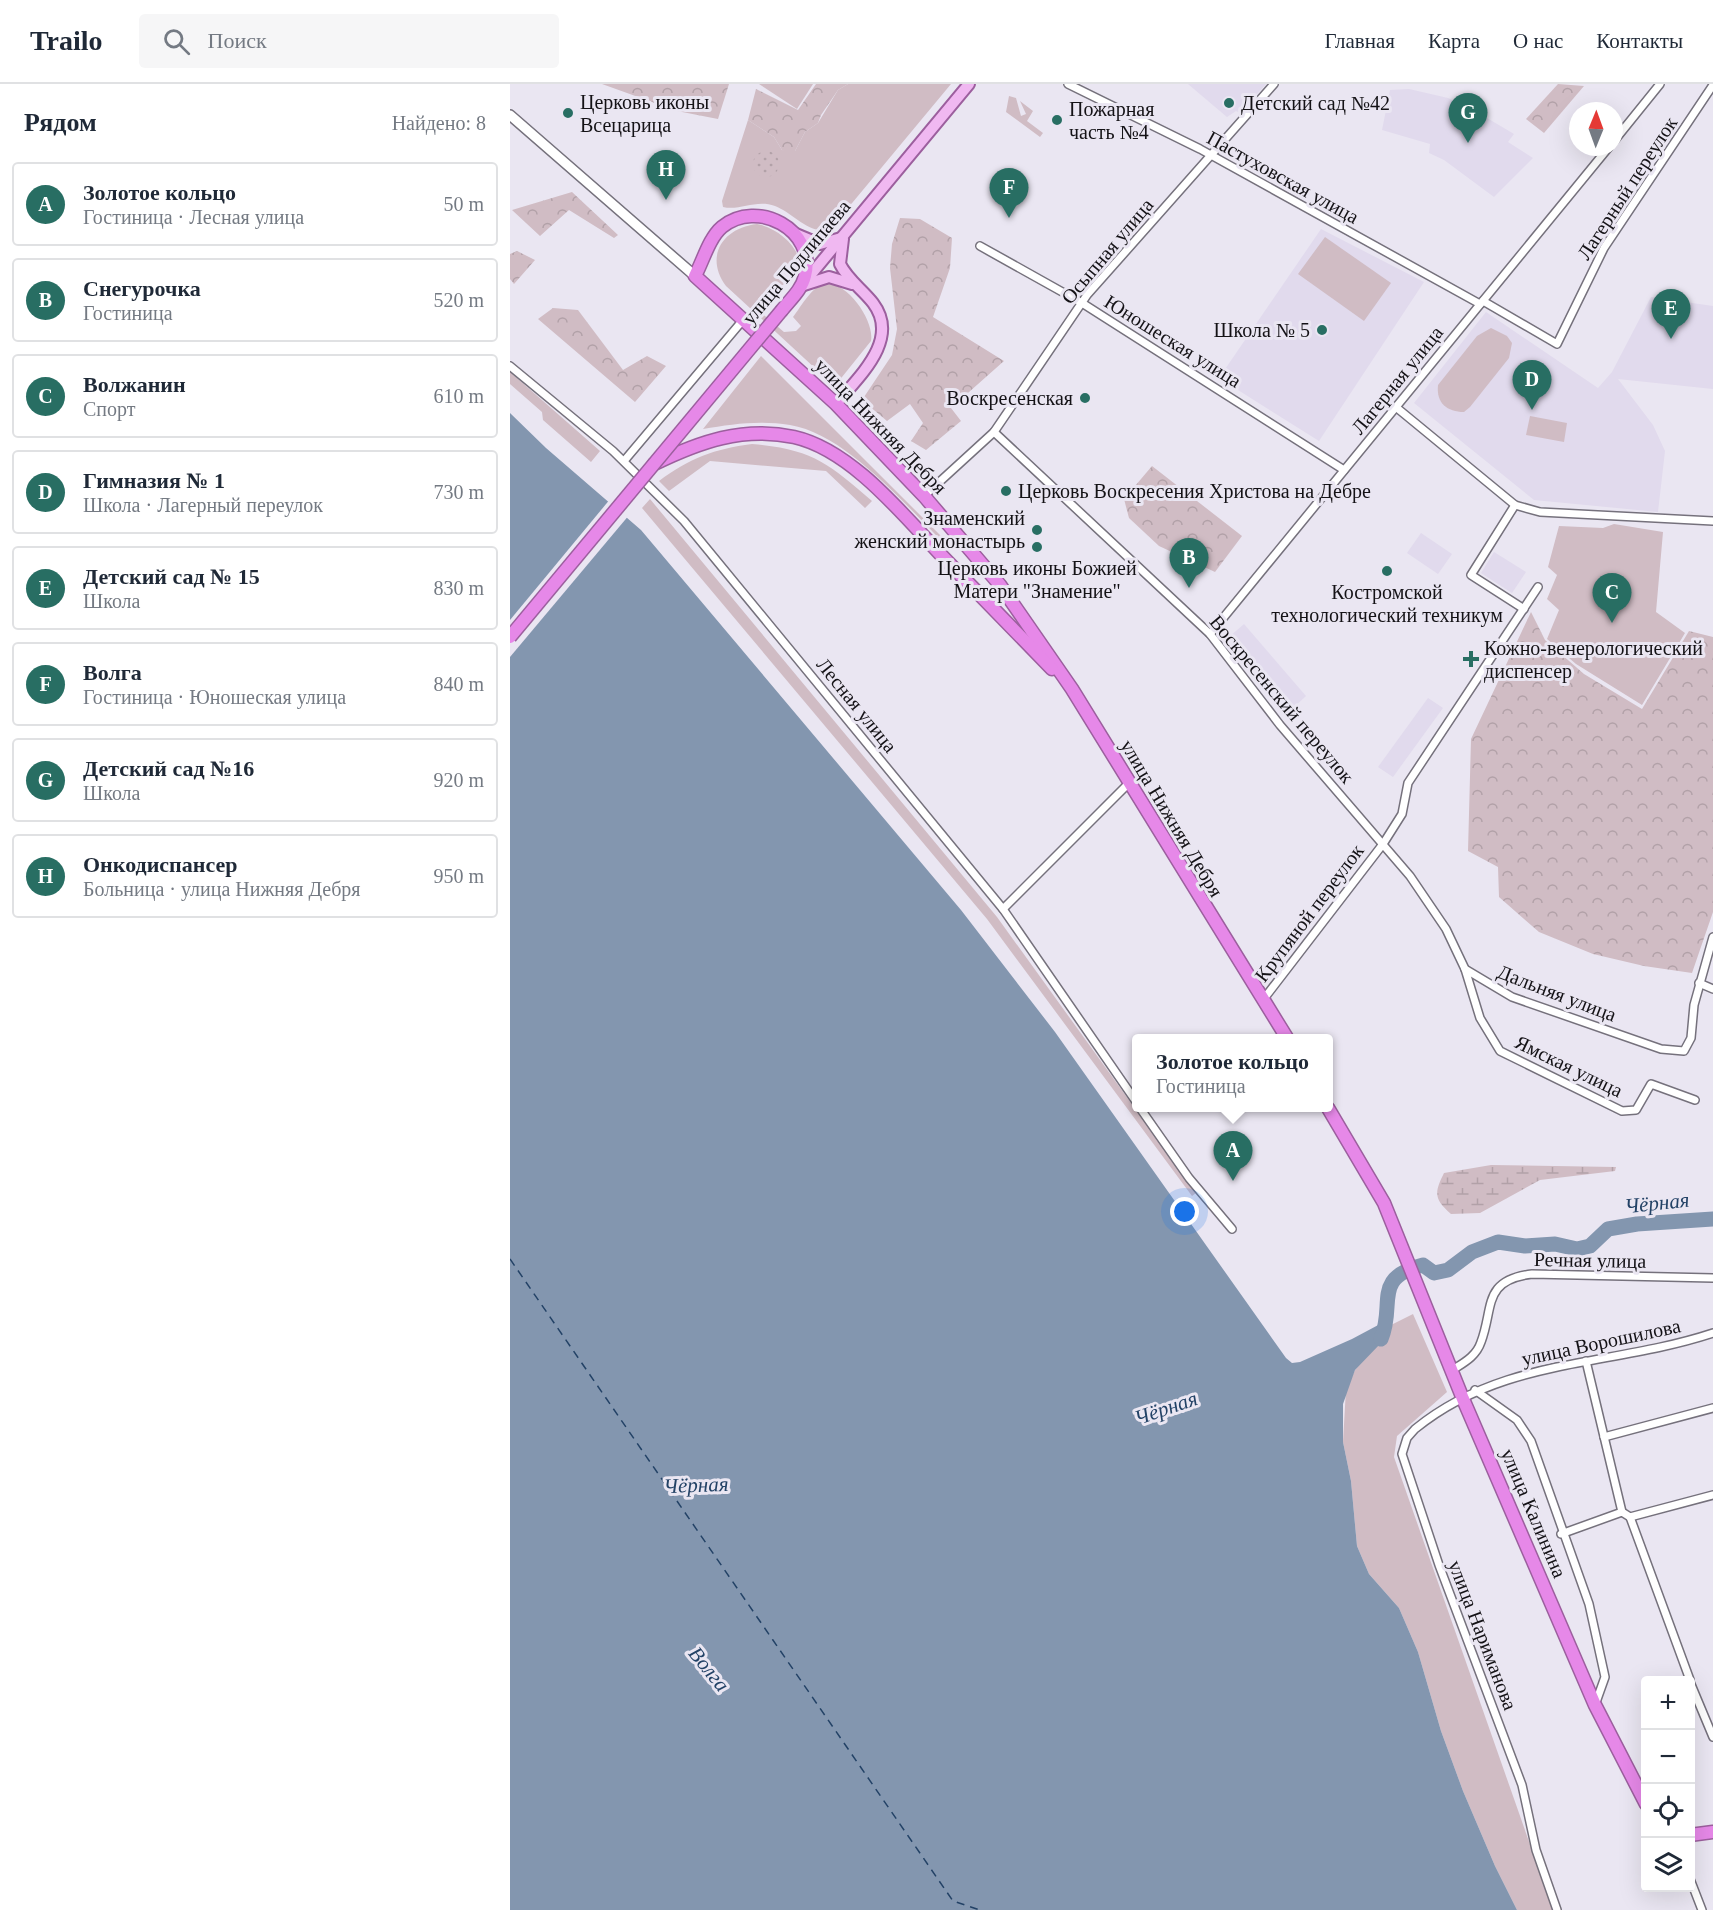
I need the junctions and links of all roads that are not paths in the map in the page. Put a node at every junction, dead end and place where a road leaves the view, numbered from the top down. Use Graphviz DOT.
graph roads {
  1 [pos="969,84"];
  2 [pos="1068,84"];
  3 [pos="1274,84"];
  4 [pos="1660,84"];
  5 [pos="1713,85"];
  6 [pos="510,115"];
  7 [pos="1623,130"];
  8 [pos="1210,155"];
  9 [pos="1602,156"];
  10 [pos="796,234"];
  11 [pos="844,236"];
  12 [pos="980,246"];
  13 [pos="695,276"];
  14 [pos="855,286"];
  15 [pos="801,287"];
  16 [pos="1082,303"];
  17 [pos="1482,303"];
  18 [pos="743,320"];
  19 [pos="1557,344"];
  20 [pos="510,366"];
  21 [pos="836,404"];
  22 [pos="1397,408"];
  23 [pos="994,432"];
  24 [pos="624,461"];
  25 [pos="653,464"];
  26 [pos="1344,470"];
  27 [pos="924,496"];
  28 [pos="1515,505"];
  29 [pos="1713,521"];
  30 [pos="1538,588"];
  31 [pos="1524,609"];
  32 [pos="1210,634"];
  33 [pos="510,638"];
  34 [pos="1072,689"];
  35 [pos="1129,783"];
  36 [pos="1383,844"];
  37 [pos="1003,909"];
  38 [pos="1713,937"];
  39 [pos="1465,969"];
  40 [pos="1699,982"];
  41 [pos="1713,989"];
  42 [pos="1263,1001"];
  43 [pos="1284,1034"];
  44 [pos="1132,1096"];
  45 [pos="1695,1100"];
  46 [pos="1143,1112"];
  47 [pos="1331,1112"];
  48 [pos="1232,1229"];
  49 [pos="1713,1278"];
  50 [pos="1713,1333"];
  51 [pos="1586,1361"];
  52 [pos="1451,1371"];
  53 [pos="1475,1390"];
  54 [pos="1463,1399"];
  55 [pos="1713,1408"];
  56 [pos="1604,1437"];
  57 [pos="1713,1495"];
  58 [pos="1622,1512"];
  59 [pos="1630,1517"];
  60 [pos="1562,1534"];
  61 [pos="1688,1676"];
  62 [pos="1695,1693"];
  63 [pos="1595,1705"];
  64 [pos="1713,1737"];
  65 [pos="1641,1794"];
  66 [pos="1713,1832"];
  67 [pos="1695,1834"];
  68 [pos="1695,1892"];
  69 [pos="1557,1910"];
  70 [pos="1702,1910"];
  1 -- 11 [label="main road, улица Подлипаева"];
  2 -- 8 [label="street, Пастуховская улица"];
  3 -- 8 [label="street, Осыпная улица"];
  4 -- 7 [label="street"];
  5 -- 19 [label="street, Лагерный переулок"];
  6 -- 13 [label="main road, улица Нижняя Дебря"];
  8 -- 16 [label="street, Осыпная улица"];
  8 -- 17 [label="street, Пастуховская улица"];
  9 -- 17 [label="street, Лагерная улица"];
  10 -- 11 [label="main road"];
  10 -- 13 [label="highway"];
  10 -- 15 [label="highway"];
  11 -- 14 [label="main road"];
  11 -- 15 [label="main road, улица Подлипаева"];
  12 -- 16 [label="street, Юношеская улица"];
  13 -- 18 [label="highway, улица Нижняя Дебря"];
  14 -- 15 [label="main road"];
  14 -- 21 [label="main road"];
  15 -- 25 [label="highway, улица Подлипаева, bridge"];
  16 -- 23 [label="street, Осыпная улица"];
  16 -- 26 [label="street, Юношеская улица"];
  17 -- 19 [label="street, Пастуховская улица"];
  17 -- 22 [label="street, Лагерная улица"];
  18 -- 21 [label="highway, улица Нижняя Дебря"];
  18 -- 24 [label="street"];
  20 -- 24 [label="street, Лесная улица"];
  21 -- 27 [label="highway, улица Нижняя Дебря"];
  22 -- 26 [label="street, Лагерная улица"];
  22 -- 28 [label="street"];
  23 -- 27 [label="street, Осыпная улица"];
  23 -- 32 [label="street, Воскресенский переулок"];
  24 -- 37 [label="street, Лесная улица"];
  25 -- 33 [label="highway, улица Подлипаева, bridge"];
  25 -- 34 [label="highway"];
  26 -- 32 [label="street, Лагерная улица"];
  27 -- 34 [label="highway, улица Нижняя Дебря"];
  28 -- 29 [label="street"];
  28 -- 31 [label="street"];
  30 -- 31 [label="street"];
  31 -- 36 [label="street"];
  32 -- 36 [label="street, Воскресенский переулок"];
  34 -- 35 [label="highway, улица Нижняя Дебря"];
  35 -- 37 [label="street"];
  35 -- 42 [label="highway, улица Нижняя Дебря"];
  36 -- 39 [label="street"];
  36 -- 42 [label="street, Крупяной переулок"];
  37 -- 44 [label="street, Лесная улица"];
  38 -- 40 [label="street, Дальняя улица"];
  39 -- 40 [label="street, Дальняя улица"];
  39 -- 45 [label="street, Ямская улица"];
  40 -- 41 [label="street"];
  42 -- 43 [label="highway, улица Нижняя Дебря"];
  46 -- 48 [label="street"];
  47 -- 52 [label="highway, улица Калинина"];
  49 -- 52 [label="street, Речная улица"];
  50 -- 51 [label="street, улица Ворошилова"];
  51 -- 53 [label="street, улица Ворошилова"];
  51 -- 56 [label="street"];
  52 -- 54 [label="highway, улица Калинина"];
  53 -- 54 [label="street, улица Ворошилова"];
  53 -- 60 [label="street, улица Калинина"];
  54 -- 63 [label="highway, улица Калинина"];
  54 -- 69 [label="street, улица Нариманова"];
  55 -- 56 [label="street"];
  56 -- 58 [label="street"];
  57 -- 59 [label="street"];
  58 -- 59 [label="street"];
  58 -- 60 [label="street"];
  59 -- 61 [label="street"];
  60 -- 63 [label="street, улица Калинина"];
  62 -- 64 [label="street"];
  63 -- 65 [label="highway, улица Калинина"];
  66 -- 67 [label="highway"];
  68 -- 70 [label="street"];
}
